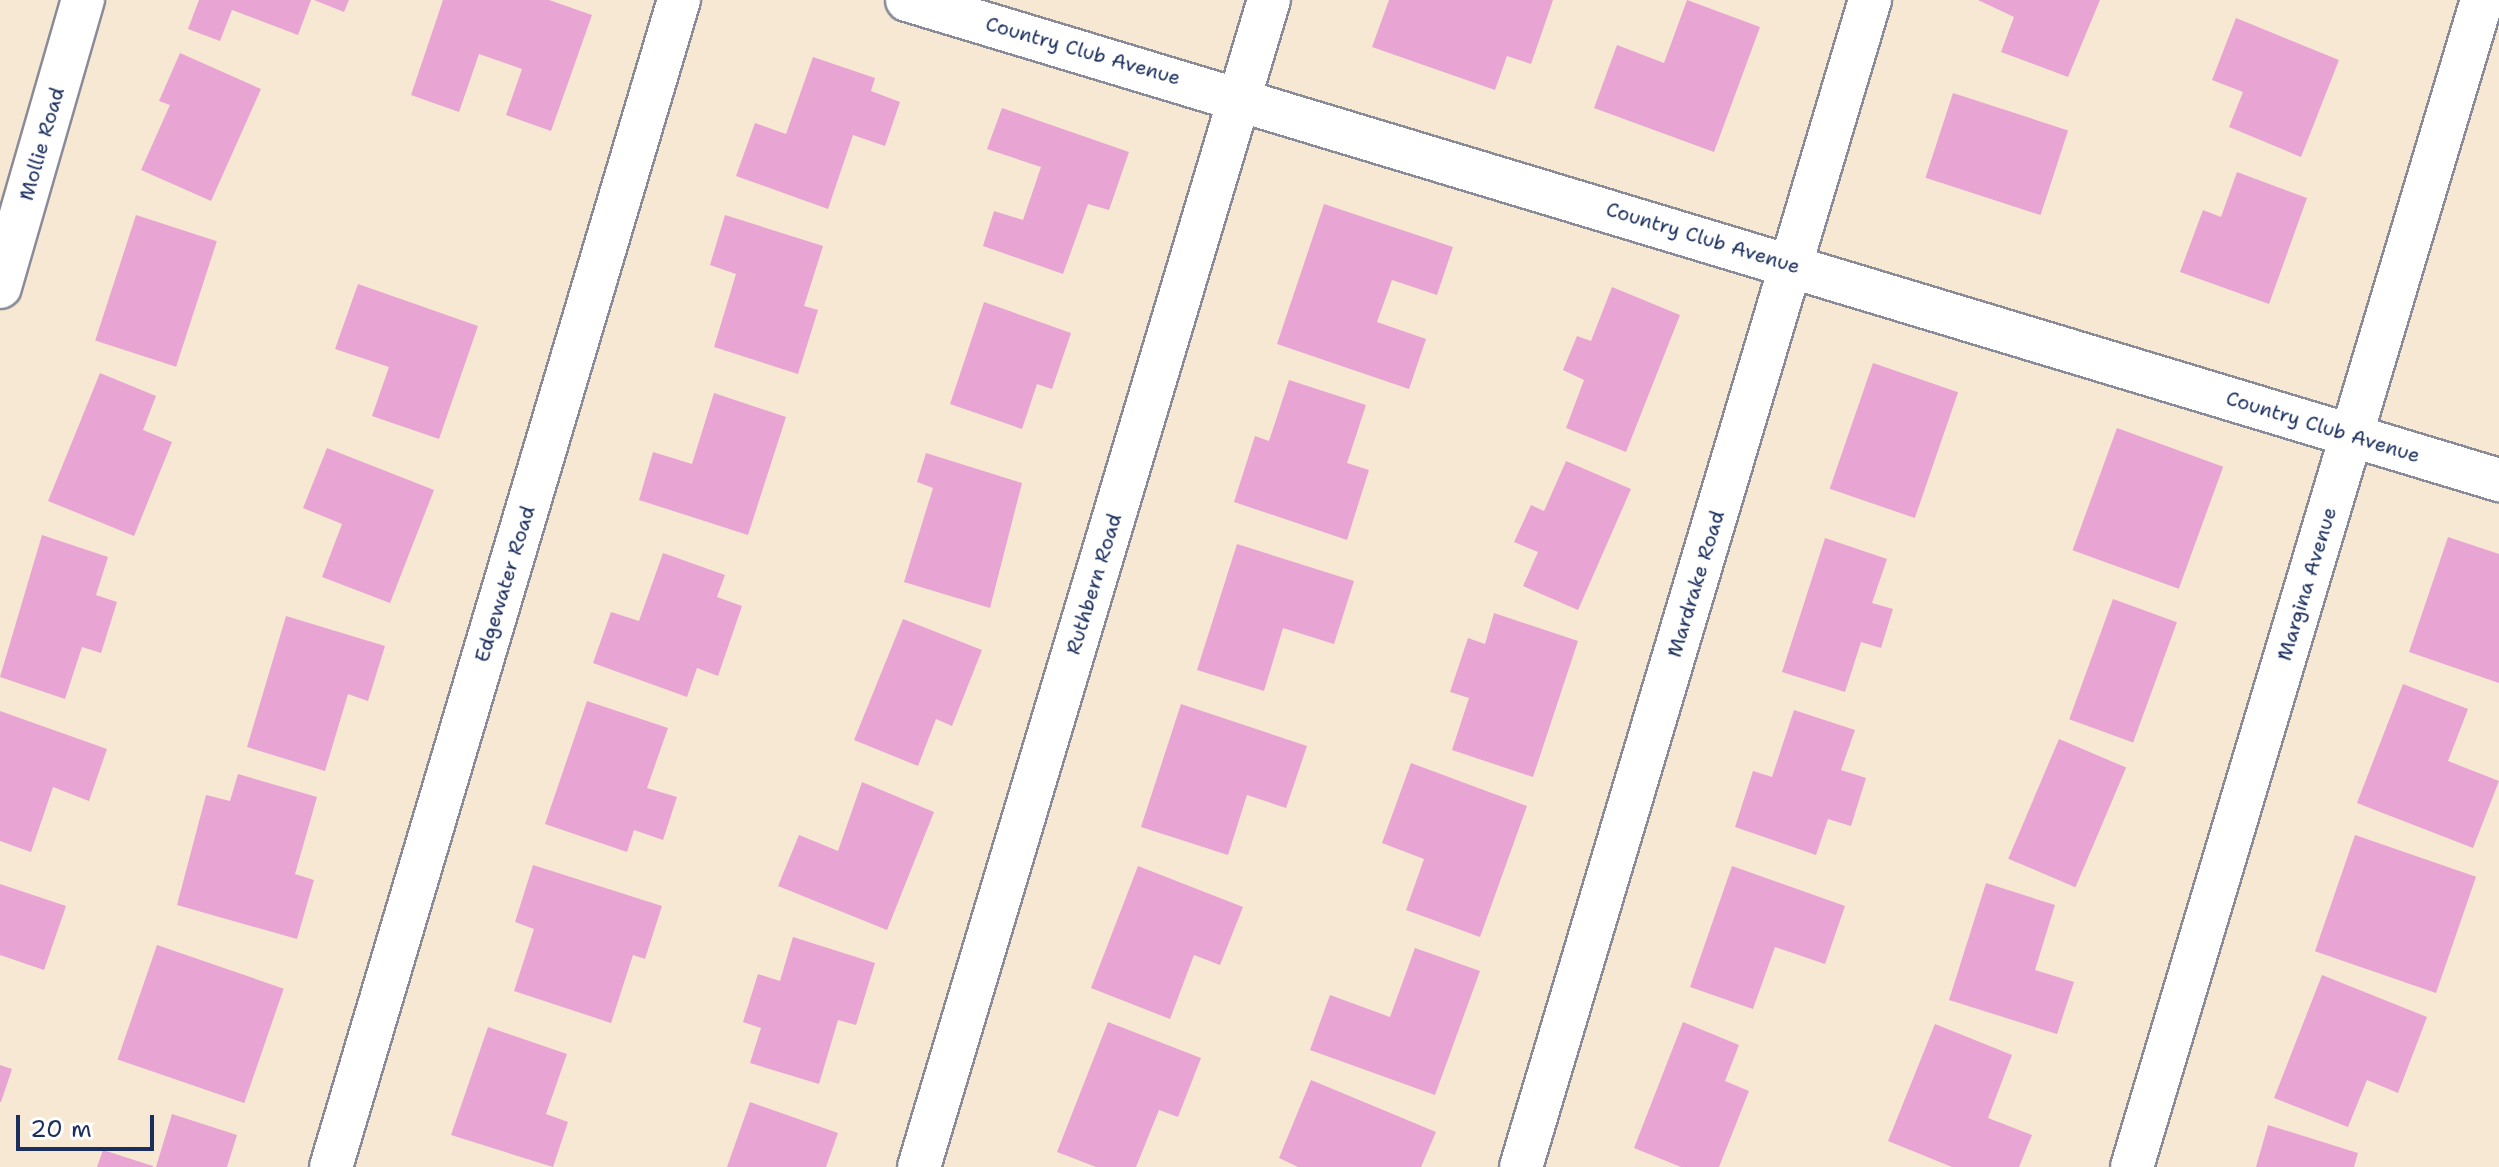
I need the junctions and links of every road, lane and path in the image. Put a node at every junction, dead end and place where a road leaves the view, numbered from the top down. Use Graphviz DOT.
graph roads {
  1 [pos="83,0"];
  2 [pos="679,0"];
  3 [pos="907,0"];
  4 [pos="1269,0"];
  5 [pos="1870,0"];
  6 [pos="2482,0"];
  7 [pos="1240,97"];
  8 [pos="1791,265"];
  9 [pos="0,287"];
  10 [pos="2351,435"];
  11 [pos="2499,480"];
  12 [pos="331,1167"];
  13 [pos="919,1167"];
  14 [pos="1521,1167"];
  15 [pos="2132,1167"];
  1 -- 9 [label="street, Mollie Road"];
  2 -- 12 [label="street, Edgewater Road"];
  3 -- 7 [label="street, Country Club Avenue"];
  4 -- 7 [label="street, Ruthbern Road"];
  5 -- 8 [label="street, Mardrake Road"];
  6 -- 10 [label="street, Margina Avenue"];
  7 -- 8 [label="street, Country Club Avenue"];
  7 -- 13 [label="street, Ruthbern Road"];
  8 -- 10 [label="street, Country Club Avenue"];
  8 -- 14 [label="street, Mardrake Road"];
  10 -- 11 [label="street, Country Club Avenue"];
  10 -- 15 [label="street, Margina Avenue"];
}
